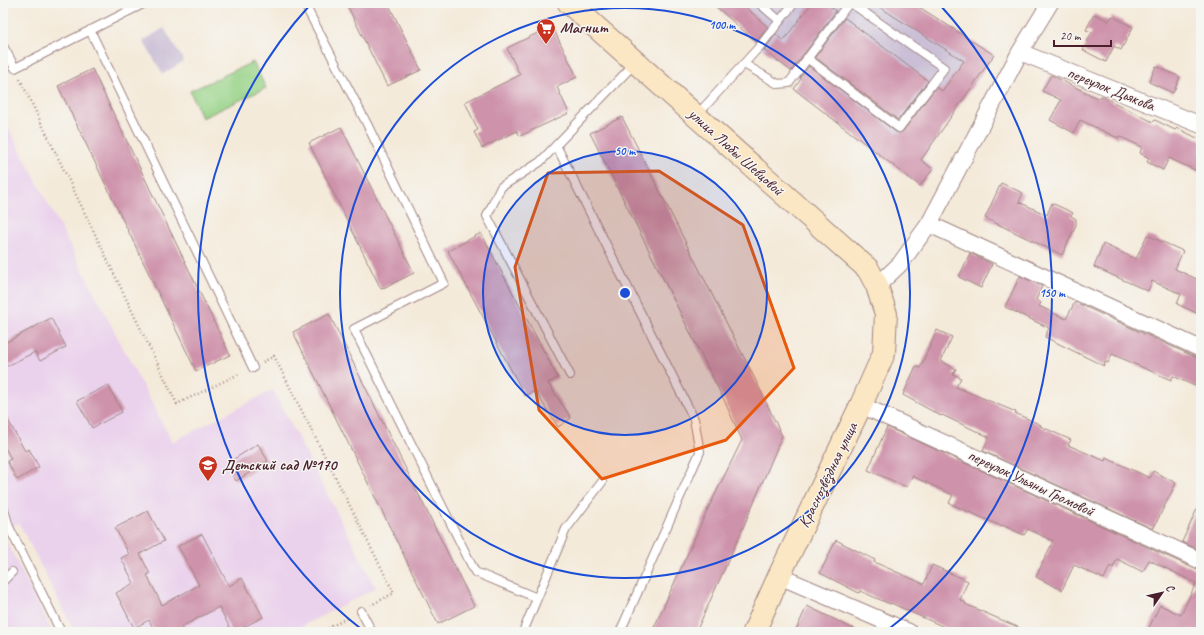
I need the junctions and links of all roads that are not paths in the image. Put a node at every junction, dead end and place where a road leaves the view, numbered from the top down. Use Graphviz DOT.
graph roads {
  1 [pos="146,3"];
  2 [pos="304,3"];
  3 [pos="568,3"];
  4 [pos="759,3"];
  5 [pos="794,3"];
  6 [pos="850,3"];
  7 [pos="1050,3"];
  8 [pos="780,22"];
  9 [pos="90,30"];
  10 [pos="3,46"];
  11 [pos="1020,52"];
  12 [pos="807,58"];
  13 [pos="636,63"];
  14 [pos="744,64"];
  15 [pos="696,116"];
  16 [pos="1201,125"];
  17 [pos="556,145"];
  18 [pos="929,224"];
  19 [pos="877,286"];
  20 [pos="886,314"];
  21 [pos="1201,349"];
  22 [pos="253,368"];
  23 [pos="570,375"];
  24 [pos="861,405"];
  25 [pos="602,482"];
  26 [pos="3,506"];
  27 [pos="1201,561"];
  28 [pos="12,572"];
  29 [pos="779,576"];
  30 [pos="3,580"];
  31 [pos="537,598"];
  32 [pos="361,611"];
  33 [pos="61,632"];
  34 [pos="372,632"];
  35 [pos="523,632"];
  36 [pos="620,632"];
  37 [pos="754,632"];
  38 [pos="908,632"];
  1 -- 9 [label="lane"];
  2 -- 31 [label="lane"];
  3 -- 13 [label="street, улица Любы Шевцовой"];
  4 -- 8 [label="lane"];
  5 -- 8 [label="lane"];
  6 -- 12 [label="lane"];
  6 -- 12 [label="lane"];
  7 -- 11 [label="street"];
  8 -- 14 [label="lane"];
  9 -- 10 [label="lane"];
  9 -- 22 [label="lane"];
  11 -- 16 [label="street, переулок Дьякова"];
  11 -- 18 [label="street"];
  12 -- 14 [label="lane"];
  13 -- 15 [label="street, улица Любы Шевцовой"];
  13 -- 17 [label="lane"];
  14 -- 15 [label="lane"];
  15 -- 19 [label="street, улица Любы Шевцовой"];
  17 -- 23 [label="lane"];
  17 -- 36 [label="lane"];
  18 -- 19 [label="street"];
  18 -- 21 [label="street"];
  19 -- 20 [label="street, улица Любы Шевцовой"];
  20 -- 24 [label="street, Краснозвёздная улица"];
  24 -- 27 [label="street, переулок Ульяны Громовой"];
  24 -- 29 [label="street, Краснозвёздная улица"];
  25 -- 31 [label="lane"];
  26 -- 33 [label="lane"];
  28 -- 30 [label="lane"];
  29 -- 37 [label="street, Краснозвёздная улица"];
  29 -- 38 [label="street"];
  31 -- 35 [label="lane"];
  32 -- 34 [label="lane"];
}
